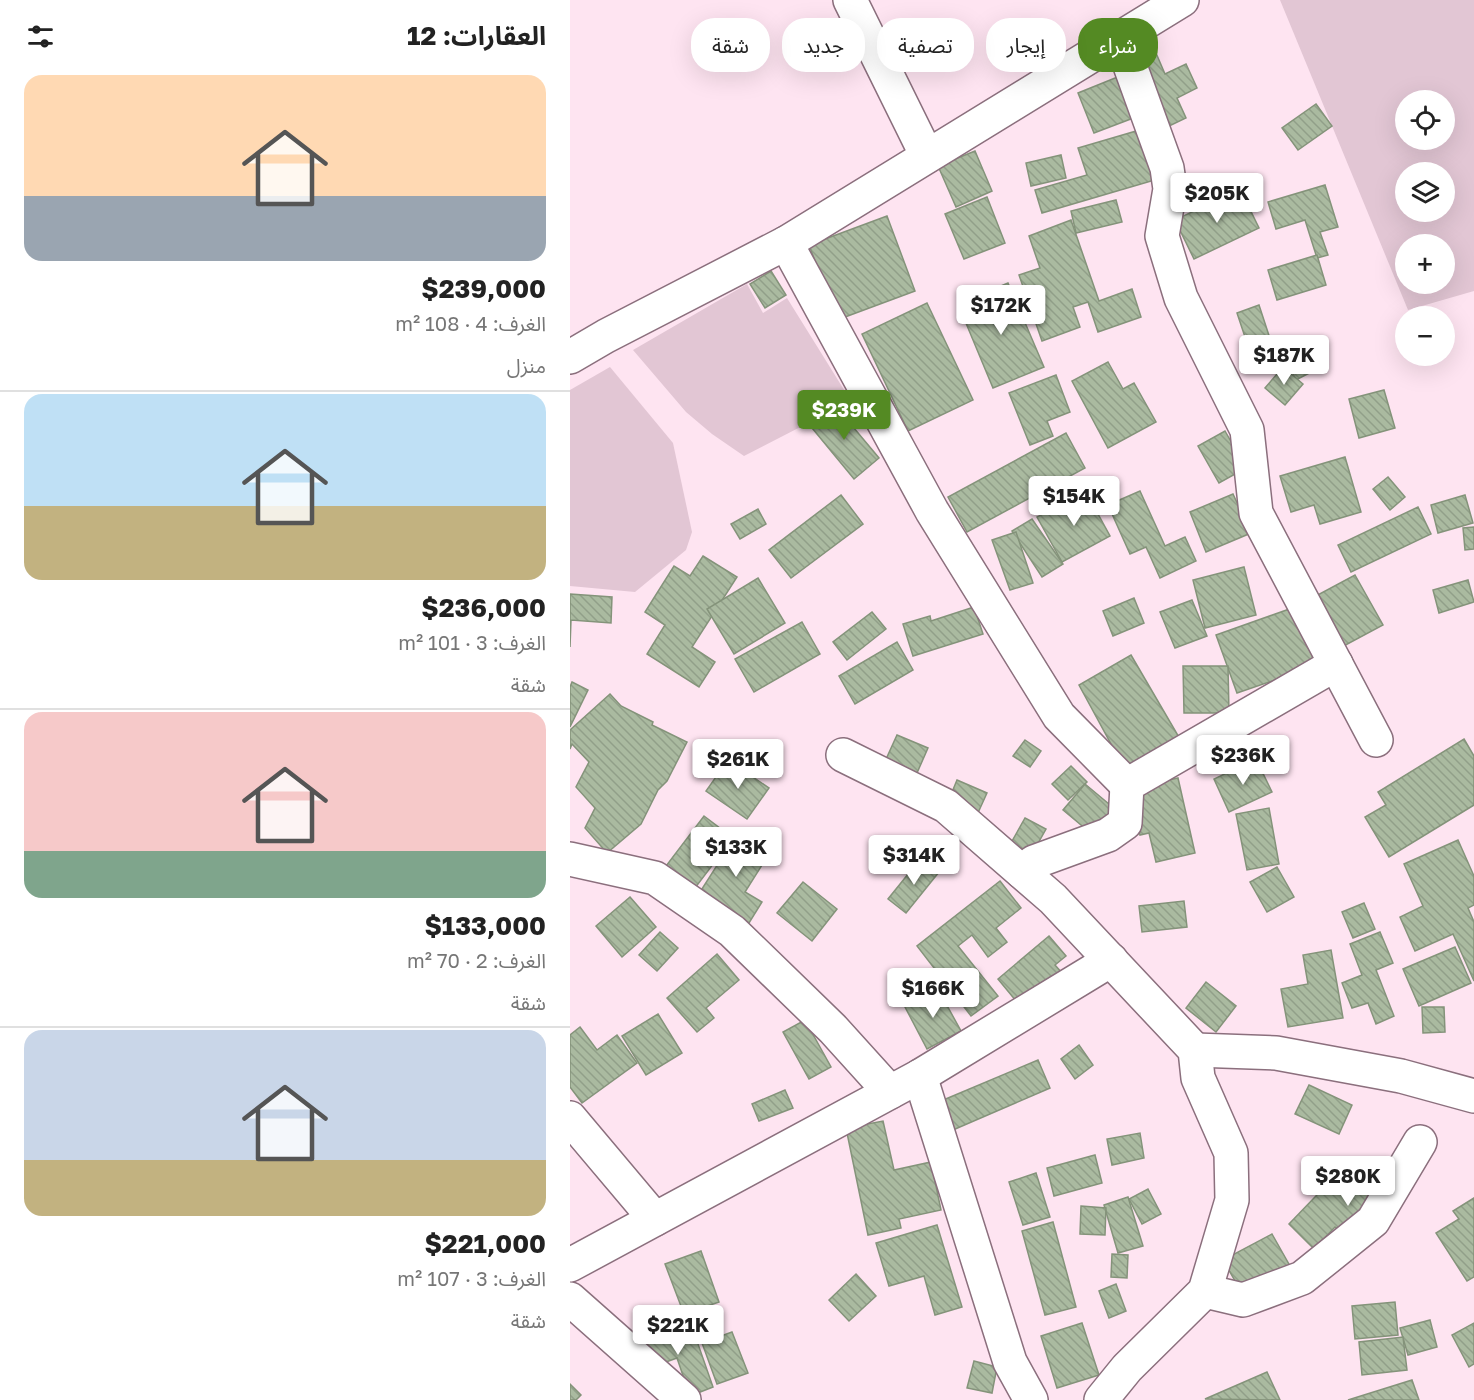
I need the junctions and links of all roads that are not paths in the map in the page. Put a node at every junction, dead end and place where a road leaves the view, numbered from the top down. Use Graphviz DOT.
graph roads {
  1 [pos="850,0"];
  2 [pos="1182,0"];
  3 [pos="1153,18"];
  4 [pos="1078,64"];
  5 [pos="1132,72"];
  6 [pos="927,156"];
  7 [pos="786,243"];
  8 [pos="570,357"];
  9 [pos="1336,664"];
  10 [pos="1376,740"];
  11 [pos="843,755"];
  12 [pos="1127,785"];
  13 [pos="570,859"];
  14 [pos="1022,872"];
  15 [pos="1111,960"];
  16 [pos="1195,1050"];
  17 [pos="920,1076"];
  18 [pos="890,1092"];
  19 [pos="1474,1096"];
  20 [pos="570,1118"];
  21 [pos="1420,1142"];
  22 [pos="656,1219"];
  23 [pos="570,1265"];
  24 [pos="1204,1291"];
  25 [pos="570,1299"];
  26 [pos="1021,1397"];
  27 [pos="684,1400"];
  28 [pos="1101,1400"];
  1 -- 6 [label="street"];
  2 -- 3 [label="street"];
  4 -- 6 [label="street"];
  5 -- 9 [label="street"];
  6 -- 7 [label="street"];
  7 -- 8 [label="street"];
  7 -- 12 [label="street"];
  9 -- 10 [label="street"];
  9 -- 12 [label="street"];
  11 -- 14 [label="street"];
  12 -- 14 [label="street"];
  13 -- 18 [label="street"];
  14 -- 15 [label="street"];
  15 -- 16 [label="street"];
  15 -- 17 [label="street"];
  16 -- 19 [label="street"];
  16 -- 24 [label="street"];
  17 -- 18 [label="street"];
  17 -- 26 [label="street"];
  18 -- 22 [label="street"];
  20 -- 22 [label="street"];
  21 -- 24 [label="street"];
  22 -- 23 [label="street"];
  24 -- 28 [label="street"];
  25 -- 27 [label="street"];
}
